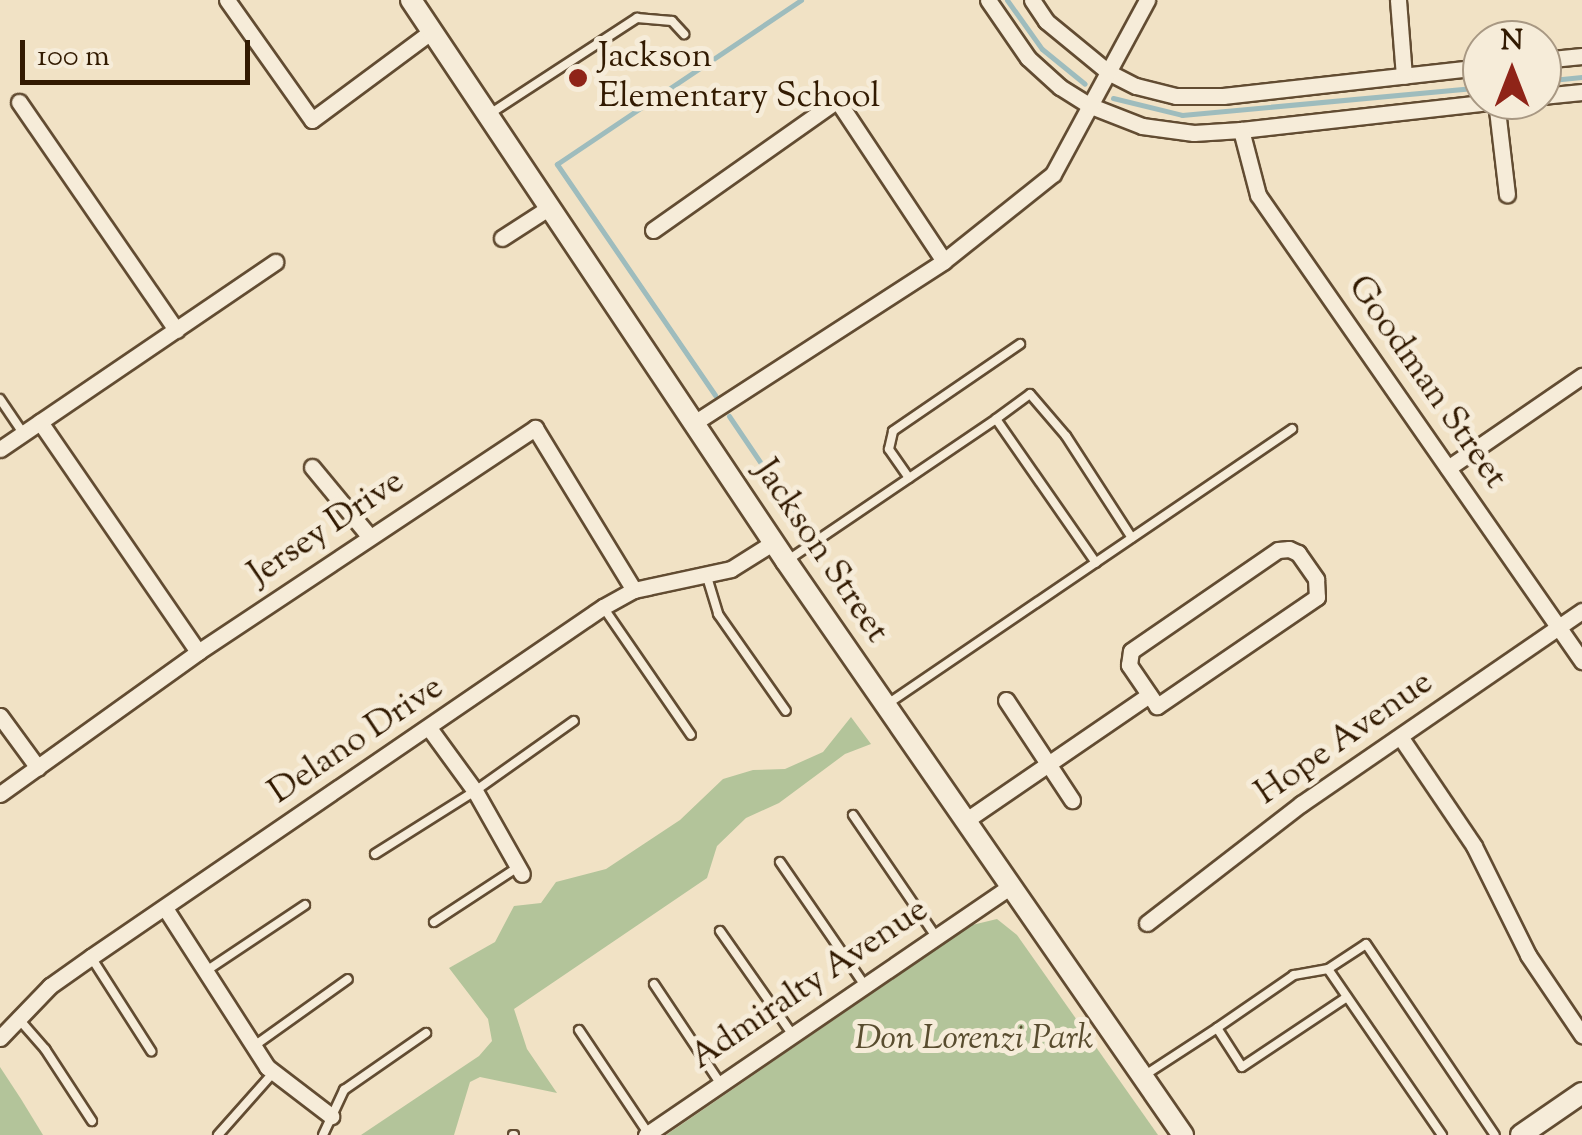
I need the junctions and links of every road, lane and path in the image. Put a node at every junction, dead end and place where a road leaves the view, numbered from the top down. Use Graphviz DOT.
graph roads {
  1 [pos="227,0"];
  2 [pos="411,0"];
  3 [pos="988,0"];
  4 [pos="1032,0"];
  5 [pos="1147,0"];
  6 [pos="1398,0"];
  7 [pos="432,31"];
  8 [pos="684,34"];
  9 [pos="1462,69"];
  10 [pos="1108,72"];
  11 [pos="1404,76"];
  12 [pos="19,102"];
  13 [pos="1462,105"];
  14 [pos="1091,106"];
  15 [pos="488,114"];
  16 [pos="1503,120"];
  17 [pos="1241,130"];
  18 [pos="1507,194"];
  19 [pos="550,206"];
  20 [pos="653,230"];
  21 [pos="502,238"];
  22 [pos="944,261"];
  23 [pos="275,262"];
  24 [pos="176,330"];
  25 [pos="1020,344"];
  26 [pos="1582,376"];
  27 [pos="0,399"];
  28 [pos="996,419"];
  29 [pos="40,422"];
  30 [pos="694,423"];
  31 [pos="1292,429"];
  32 [pos="23,433"];
  33 [pos="0,448"];
  34 [pos="312,467"];
  35 [pos="1448,468"];
  36 [pos="909,478"];
  37 [pos="369,536"];
  38 [pos="1132,538"];
  39 [pos="774,542"];
  40 [pos="786,561"];
  41 [pos="1096,562"];
  42 [pos="706,576"];
  43 [pos="634,590"];
  44 [pos="604,607"];
  45 [pos="1582,611"];
  46 [pos="1558,627"];
  47 [pos="198,652"];
  48 [pos="1582,661"];
  49 [pos="1149,695"];
  50 [pos="1006,700"];
  51 [pos="885,705"];
  52 [pos="786,711"];
  53 [pos="0,716"];
  54 [pos="574,721"];
  55 [pos="430,728"];
  56 [pos="691,736"];
  57 [pos="1401,738"];
  58 [pos="1048,764"];
  59 [pos="38,768"];
  60 [pos="476,791"];
  61 [pos="0,794"];
  62 [pos="1072,800"];
  63 [pos="853,815"];
  64 [pos="965,821"];
  65 [pos="375,854"];
  66 [pos="780,862"];
  67 [pos="518,869"];
  68 [pos="1010,887"];
  69 [pos="305,905"];
  70 [pos="164,908"];
  71 [pos="434,922"];
  72 [pos="1147,923"];
  73 [pos="720,931"];
  74 [pos="934,935"];
  75 [pos="91,957"];
  76 [pos="1328,969"];
  77 [pos="206,972"];
  78 [pos="348,979"];
  79 [pos="654,984"];
  80 [pos="864,984"];
  81 [pos="1347,997"];
  82 [pos="18,1017"];
  83 [pos="1217,1028"];
  84 [pos="579,1030"];
  85 [pos="426,1033"];
  86 [pos="793,1034"];
  87 [pos="1582,1035"];
  88 [pos="0,1038"];
  89 [pos="254,1046"];
  90 [pos="151,1052"];
  91 [pos="274,1072"];
  92 [pos="1142,1077"];
  93 [pos="720,1084"];
  94 [pos="1582,1093"];
  95 [pos="331,1116"];
  96 [pos="92,1121"];
  97 [pos="647,1134"];
  98 [pos="218,1135"];
  99 [pos="323,1135"];
  100 [pos="1182,1135"];
  101 [pos="1442,1135"];
  102 [pos="1496,1135"];
  103 [pos="1521,1135"];
  1 -- 7 [label="street"];
  2 -- 7 [label="main road, Jackson Street"];
  3 -- 14 [label="street"];
  4 -- 10 [label="street"];
  5 -- 10 [label="street"];
  6 -- 11 [label="street"];
  7 -- 15 [label="main road, Jackson Street"];
  8 -- 15 [label="lane"];
  9 -- 11 [label="street"];
  10 -- 11 [label="street"];
  10 -- 14 [label="street"];
  12 -- 24 [label="street"];
  13 -- 17 [label="street"];
  14 -- 17 [label="street"];
  14 -- 22 [label="street"];
  15 -- 19 [label="main road, Jackson Street"];
  16 -- 18 [label="street"];
  17 -- 35 [label="street, Goodman Street"];
  19 -- 21 [label="street"];
  19 -- 30 [label="main road, Jackson Street"];
  20 -- 22 [label="street"];
  22 -- 30 [label="street"];
  23 -- 24 [label="street"];
  24 -- 29 [label="street"];
  25 -- 36 [label="lane"];
  26 -- 35 [label="street"];
  27 -- 32 [label="lane"];
  28 -- 36 [label="lane"];
  28 -- 38 [label="lane"];
  28 -- 41 [label="lane"];
  29 -- 32 [label="street"];
  29 -- 47 [label="street"];
  30 -- 39 [label="main road, Jackson Street"];
  31 -- 38 [label="lane"];
  32 -- 33 [label="street"];
  34 -- 37 [label="street"];
  35 -- 46 [label="street, Goodman Street"];
  36 -- 40 [label="lane"];
  37 -- 43 [label="street, Jersey Drive"];
  37 -- 47 [label="street, Jersey Drive"];
  38 -- 41 [label="lane"];
  39 -- 40 [label="main road, Jackson Street"];
  39 -- 42 [label="street, Delano Drive"];
  40 -- 51 [label="main road, Jackson Street"];
  41 -- 51 [label="lane"];
  42 -- 43 [label="street, Delano Drive"];
  42 -- 52 [label="lane"];
  43 -- 44 [label="street, Delano Drive"];
  44 -- 55 [label="street, Delano Drive"];
  44 -- 56 [label="lane"];
  45 -- 46 [label="street, Hope Avenue"];
  46 -- 48 [label="street, Goodman Street"];
  46 -- 57 [label="street, Hope Avenue"];
  47 -- 59 [label="street, Jersey Drive"];
  49 -- 49 [label="street"];
  49 -- 58 [label="street"];
  50 -- 58 [label="street"];
  51 -- 64 [label="main road, Jackson Street"];
  53 -- 59 [label="street"];
  54 -- 60 [label="lane"];
  55 -- 60 [label="street"];
  55 -- 70 [label="street, Delano Drive"];
  57 -- 72 [label="street, Hope Avenue"];
  57 -- 87 [label="street"];
  58 -- 62 [label="street"];
  58 -- 64 [label="street"];
  59 -- 61 [label="street, Jersey Drive"];
  60 -- 65 [label="lane"];
  60 -- 67 [label="street"];
  63 -- 74 [label="lane"];
  64 -- 68 [label="main road, Jackson Street"];
  66 -- 80 [label="lane"];
  67 -- 71 [label="lane"];
  68 -- 74 [label="street, Admiralty Avenue"];
  68 -- 92 [label="main road, Jackson Street"];
  69 -- 77 [label="lane"];
  70 -- 75 [label="street, Delano Drive"];
  70 -- 77 [label="street"];
  73 -- 86 [label="lane"];
  74 -- 80 [label="street, Admiralty Avenue"];
  75 -- 82 [label="street, Delano Drive"];
  75 -- 90 [label="lane"];
  76 -- 81 [label="lane"];
  76 -- 83 [label="lane"];
  76 -- 102 [label="lane"];
  77 -- 89 [label="street"];
  78 -- 89 [label="lane"];
  79 -- 93 [label="lane"];
  80 -- 86 [label="street, Admiralty Avenue"];
  81 -- 83 [label="lane"];
  81 -- 101 [label="lane"];
  82 -- 88 [label="street, Delano Drive"];
  82 -- 96 [label="lane"];
  83 -- 92 [label="lane"];
  84 -- 97 [label="lane"];
  85 -- 95 [label="lane"];
  86 -- 93 [label="street, Admiralty Avenue"];
  89 -- 91 [label="street"];
  91 -- 95 [label="street"];
  91 -- 98 [label="lane"];
  92 -- 100 [label="main road, Jackson Street"];
  93 -- 97 [label="street, Admiralty Avenue"];
  94 -- 103 [label="main road"];
  95 -- 99 [label="lane"];
}
